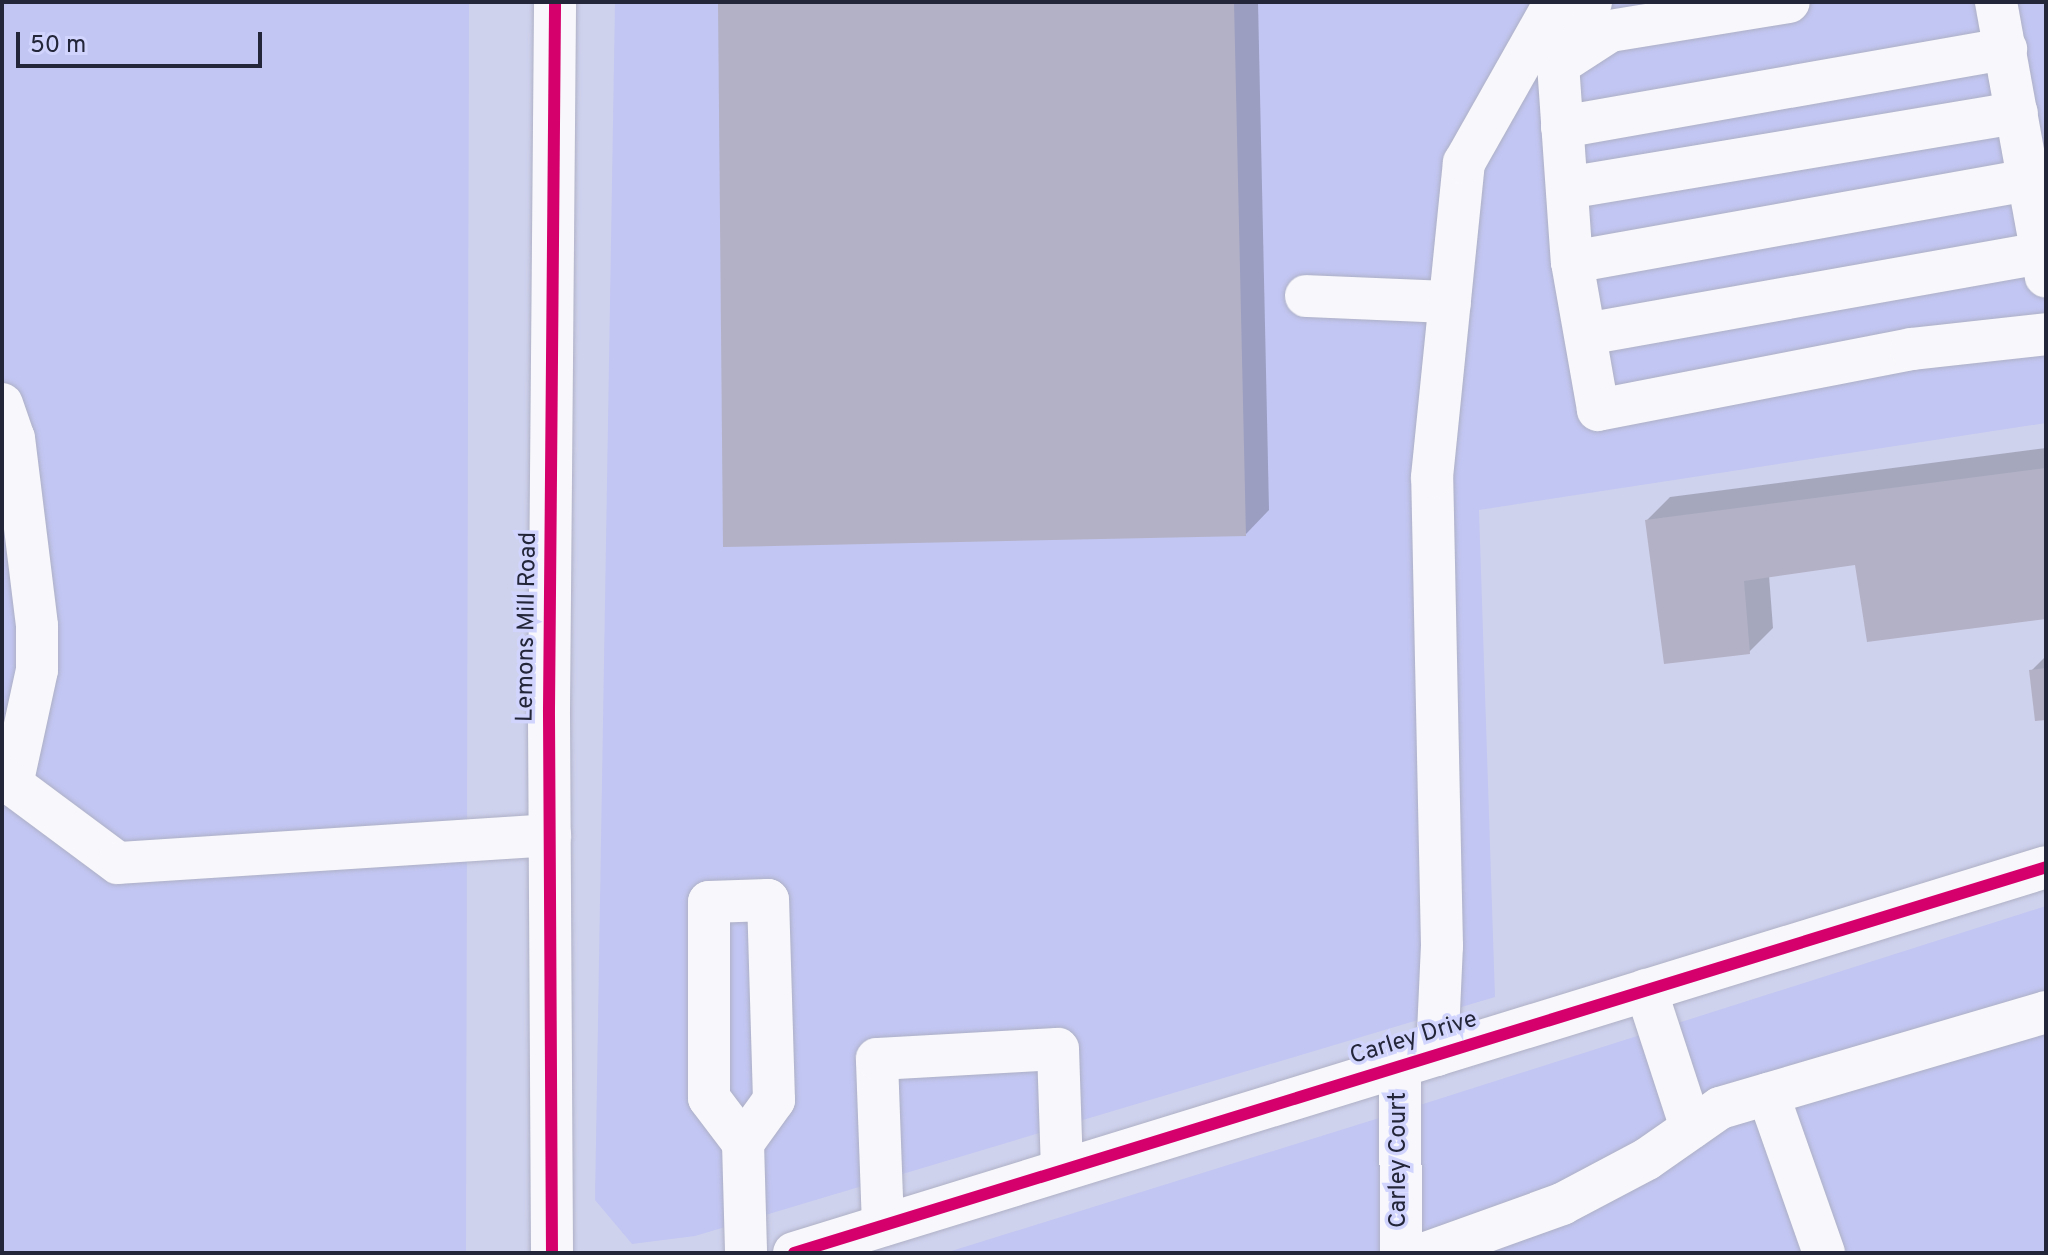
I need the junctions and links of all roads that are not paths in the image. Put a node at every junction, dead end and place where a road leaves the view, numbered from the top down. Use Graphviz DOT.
graph roads {
  1 [pos="555,2"];
  2 [pos="1555,2"];
  3 [pos="1591,2"];
  4 [pos="1789,2"];
  5 [pos="1996,2"];
  6 [pos="2006,49"];
  7 [pos="1558,64"];
  8 [pos="2017,113"];
  9 [pos="1562,127"];
  10 [pos="2029,180"];
  11 [pos="1567,188"];
  12 [pos="1572,262"];
  13 [pos="2044,264"];
  14 [pos="1306,296"];
  15 [pos="1450,302"];
  16 [pos="1586,334"];
  17 [pos="2046,334"];
  18 [pos="2,404"];
  19 [pos="7,781"];
  20 [pos="550,835"];
  21 [pos="2046,867"];
  22 [pos="1646,990"];
  23 [pos="2046,1012"];
  24 [pos="1418,1061"];
  25 [pos="1768,1094"];
  26 [pos="1691,1128"];
  27 [pos="743,1143"];
  28 [pos="1062,1170"];
  29 [pos="883,1225"];
  30 [pos="552,1253"];
  31 [pos="746,1253"];
  32 [pos="794,1253"];
  33 [pos="1401,1253"];
  34 [pos="1426,1253"];
  35 [pos="1824,1253"];
  1 -- 20 [label="street, Lemons Mill Road"];
  2 -- 15 [label="street, Carley Court"];
  3 -- 7 [label="street"];
  4 -- 7 [label="street"];
  5 -- 6 [label="street"];
  6 -- 8 [label="street"];
  6 -- 9 [label="street"];
  7 -- 9 [label="street"];
  8 -- 10 [label="street"];
  8 -- 11 [label="street"];
  9 -- 11 [label="street"];
  10 -- 12 [label="street"];
  10 -- 13 [label="street"];
  11 -- 12 [label="street"];
  12 -- 16 [label="street"];
  13 -- 16 [label="street"];
  14 -- 15 [label="street"];
  15 -- 24 [label="street, Carley Court"];
  16 -- 17 [label="street"];
  18 -- 19 [label="street"];
  19 -- 20 [label="street"];
  20 -- 30 [label="street, Lemons Mill Road"];
  21 -- 22 [label="street, Carley Drive"];
  22 -- 24 [label="street, Carley Drive"];
  22 -- 26 [label="street"];
  23 -- 25 [label="street"];
  24 -- 28 [label="street, Carley Drive"];
  24 -- 33 [label="street, Carley Court"];
  25 -- 26 [label="street"];
  25 -- 35 [label="street"];
  26 -- 34 [label="street"];
  27 -- 27 [label="street"];
  27 -- 31 [label="street"];
  28 -- 29 [label="street, Carley Drive"];
  28 -- 29 [label="street"];
  29 -- 32 [label="street, Carley Drive"];
}
